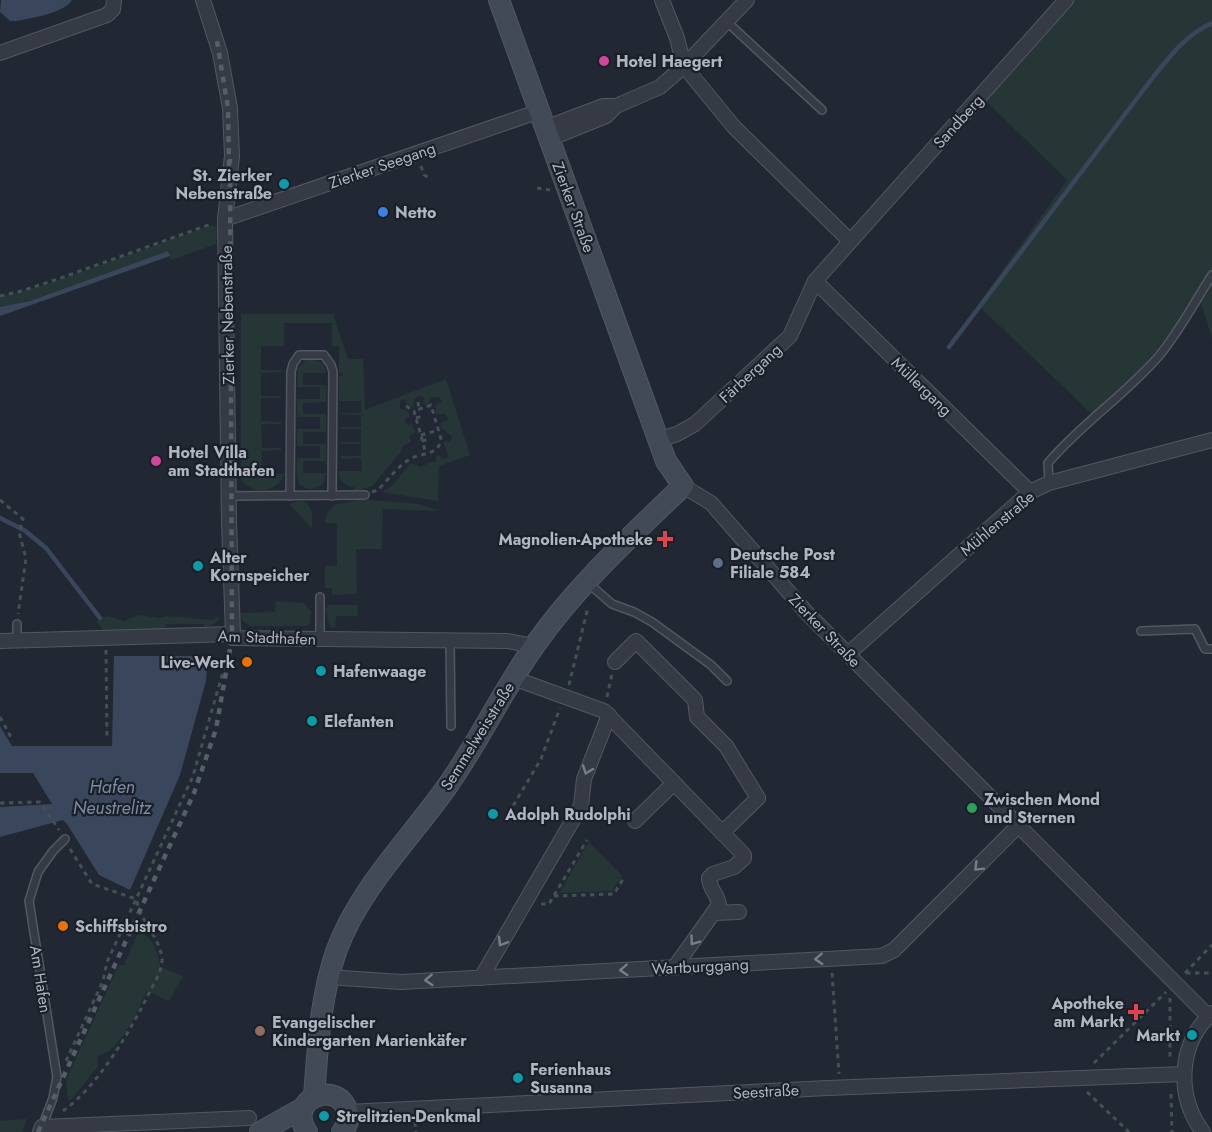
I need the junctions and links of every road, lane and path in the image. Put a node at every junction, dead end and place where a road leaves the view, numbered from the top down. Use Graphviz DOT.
graph roads {
  1 [pos="114,0"];
  2 [pos="202,0"];
  3 [pos="499,0"];
  4 [pos="662,0"];
  5 [pos="747,0"];
  6 [pos="1066,0"];
  7 [pos="726,21"];
  8 [pos="0,53"];
  9 [pos="684,66"];
  10 [pos="822,110"];
  11 [pos="545,126"];
  12 [pos="225,219"];
  13 [pos="850,242"];
  14 [pos="1212,275"];
  15 [pos="815,281"];
  16 [pos="0,296"];
  17 [pos="418,402"];
  18 [pos="406,406"];
  19 [pos="419,409"];
  20 [pos="414,411"];
  21 [pos="422,416"];
  22 [pos="415,420"];
  23 [pos="439,430"];
  24 [pos="668,437"];
  25 [pos="420,438"];
  26 [pos="430,439"];
  27 [pos="1212,440"];
  28 [pos="426,454"];
  29 [pos="1049,483"];
  30 [pos="683,486"];
  31 [pos="1030,492"];
  32 [pos="365,495"];
  33 [pos="229,496"];
  34 [pos="290,496"];
  35 [pos="332,496"];
  36 [pos="0,500"];
  37 [pos="586,581"];
  38 [pos="320,597"];
  39 [pos="17,624"];
  40 [pos="1141,631"];
  41 [pos="233,634"];
  42 [pos="106,639"];
  43 [pos="320,639"];
  44 [pos="17,640"];
  45 [pos="450,640"];
  46 [pos="0,641"];
  47 [pos="534,646"];
  48 [pos="1212,649"];
  49 [pos="848,654"];
  50 [pos="615,662"];
  51 [pos="513,678"];
  52 [pos="727,681"];
  53 [pos="606,713"];
  54 [pos="0,717"];
  55 [pos="451,726"];
  56 [pos="107,740"];
  57 [pos="13,741"];
  58 [pos="674,783"];
  59 [pos="0,803"];
  60 [pos="635,821"];
  61 [pos="1019,825"];
  62 [pos="722,833"];
  63 [pos="64,840"];
  64 [pos="587,840"];
  65 [pos="623,879"];
  66 [pos="554,896"];
  67 [pos="136,899"];
  68 [pos="524,904"];
  69 [pos="739,912"];
  70 [pos="713,913"];
  71 [pos="1212,945"];
  72 [pos="831,959"];
  73 [pos="674,968"];
  74 [pos="1212,973"];
  75 [pos="328,977"];
  76 [pos="481,978"];
  77 [pos="1175,983"];
  78 [pos="1210,1014"];
  79 [pos="320,1017"];
  80 [pos="1177,1074"];
  81 [pos="57,1077"];
  82 [pos="1085,1078"];
  83 [pos="840,1088"];
  84 [pos="74,1103"];
  85 [pos="307,1115"];
  86 [pos="344,1120"];
  87 [pos="1124,1126"];
  88 [pos="258,1127"];
  89 [pos="41,1129"];
  90 [pos="1119,1132"];
  91 [pos="1129,1132"];
  92 [pos="1172,1132"];
  93 [pos="1203,1132"];
  1 -- 8 [label="street"];
  2 -- 12 [label="street, Zierker Nebenstraße"];
  3 -- 11 [label="main road, Zierker Straße"];
  4 -- 9 [label="street"];
  5 -- 7 [label="street"];
  6 -- 13 [label="street, Sandberg"];
  7 -- 9 [label="street"];
  7 -- 10 [label="lane"];
  9 -- 11 [label="street"];
  9 -- 13 [label="street"];
  11 -- 12 [label="street, Zierker Seegang"];
  11 -- 24 [label="main road, Zierker Straße"];
  12 -- 16 [label="path"];
  12 -- 33 [label="street, Zierker Nebenstraße"];
  13 -- 15 [label="street, Sandberg"];
  14 -- 29 [label="lane"];
  15 -- 24 [label="street, Färbergang"];
  15 -- 31 [label="street, Müllergang"];
  17 -- 19 [label="path"];
  18 -- 20 [label="path"];
  19 -- 20 [label="path"];
  19 -- 23 [label="path"];
  20 -- 22 [label="path"];
  21 -- 22 [label="path"];
  22 -- 25 [label="path"];
  23 -- 25 [label="path"];
  23 -- 28 [label="path"];
  24 -- 30 [label="main road, Zierker Straße"];
  25 -- 26 [label="path"];
  25 -- 28 [label="path"];
  27 -- 29 [label="street, Mühlenstraße"];
  28 -- 32 [label="path"];
  29 -- 31 [label="street, Mühlenstraße"];
  30 -- 37 [label="main road, Semmelweisstraße"];
  30 -- 49 [label="street, Zierker Straße"];
  31 -- 49 [label="street, Mühlenstraße"];
  32 -- 35 [label="lane"];
  33 -- 34 [label="lane"];
  33 -- 41 [label="street, Zierker Nebenstraße"];
  34 -- 35 [label="lane"];
  34 -- 35 [label="lane"];
  36 -- 39 [label="path"];
  37 -- 47 [label="main road, Semmelweisstraße"];
  37 -- 52 [label="lane"];
  38 -- 43 [label="lane"];
  39 -- 44 [label="lane"];
  40 -- 48 [label="lane"];
  41 -- 42 [label="street, Am Stadthafen"];
  41 -- 43 [label="street, Am Stadthafen"];
  41 -- 67 [label="path"];
  42 -- 44 [label="street, Am Stadthafen"];
  42 -- 56 [label="path"];
  43 -- 45 [label="street, Am Stadthafen"];
  44 -- 46 [label="street, Am Stadthafen"];
  45 -- 47 [label="street, Am Stadthafen"];
  45 -- 55 [label="lane"];
  47 -- 51 [label="main road, Semmelweisstraße"];
  49 -- 61 [label="street, Zierker Straße"];
  50 -- 53 [label="path"];
  50 -- 62 [label="street"];
  51 -- 53 [label="street"];
  51 -- 75 [label="main road, Semmelweisstraße"];
  53 -- 58 [label="street"];
  53 -- 68 [label="street, one-way"];
  54 -- 57 [label="path"];
  58 -- 60 [label="street"];
  58 -- 62 [label="street"];
  59 -- 63 [label="path"];
  61 -- 72 [label="street, Wartburggang, one-way"];
  61 -- 77 [label="street, Zierker Straße"];
  62 -- 70 [label="street"];
  63 -- 67 [label="path"];
  63 -- 81 [label="lane, Am Hafen"];
  64 -- 66 [label="path"];
  65 -- 66 [label="path"];
  66 -- 68 [label="path"];
  67 -- 81 [label="path"];
  67 -- 84 [label="path"];
  68 -- 76 [label="street, one-way"];
  69 -- 70 [label="street"];
  70 -- 73 [label="street, one-way"];
  71 -- 77 [label="path"];
  72 -- 73 [label="street, Wartburggang, one-way"];
  72 -- 83 [label="path"];
  73 -- 76 [label="street, Wartburggang, one-way"];
  74 -- 77 [label="path"];
  76 -- 75 [label="street, Wartburggang, one-way"];
  75 -- 79 [label="main road, Semmelweisstraße"];
  77 -- 78 [label="street, Zierker Straße"];
  77 -- 80 [label="path"];
  77 -- 82 [label="path"];
  78 -- 80 [label="street"];
  79 -- 85 [label="main road, Semmelweisstraße"];
  79 -- 86 [label="main road, Semmelweisstraße"];
  80 -- 82 [label="street, Seestraße"];
  80 -- 92 [label="path"];
  80 -- 93 [label="street"];
  81 -- 89 [label="lane, Am Hafen"];
  82 -- 83 [label="street, Seestraße"];
  82 -- 87 [label="path"];
  83 -- 86 [label="street, Seestraße"];
  85 -- 86 [label="main road"];
  85 -- 88 [label="main road"];
  87 -- 90 [label="path"];
  87 -- 91 [label="path"];
  88 -- 89 [label="street"];
}
